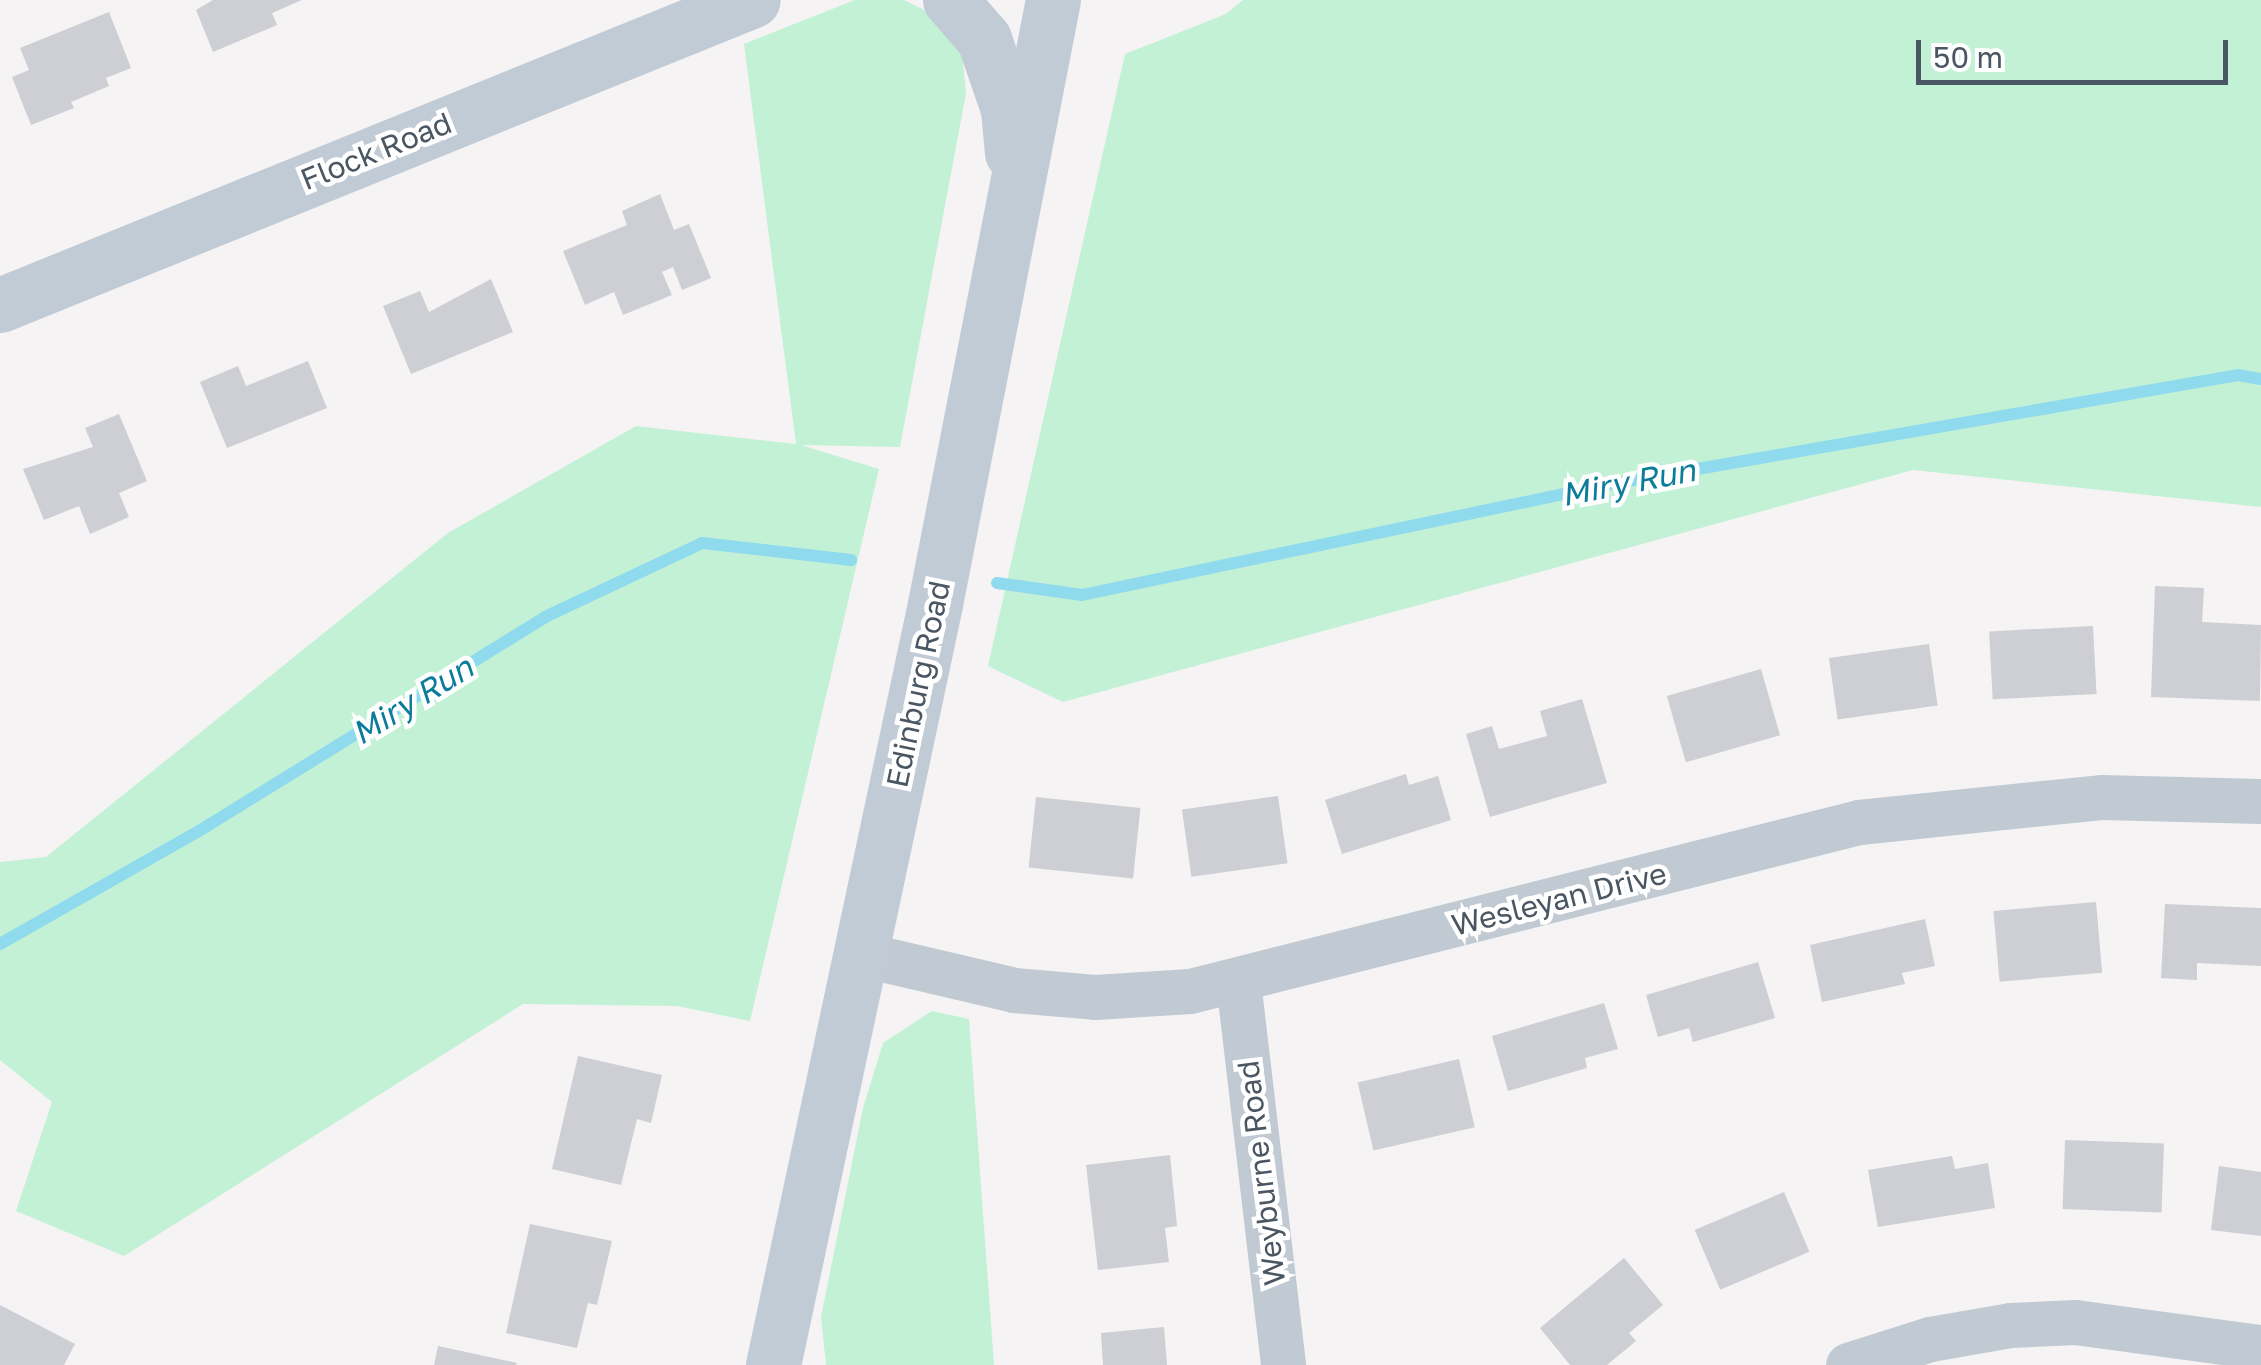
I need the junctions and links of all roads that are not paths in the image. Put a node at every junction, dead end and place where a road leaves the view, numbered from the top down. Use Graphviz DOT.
graph roads {
  1 [pos="753,0"];
  2 [pos="950,0"];
  3 [pos="1053,0"];
  4 [pos="1015,191"];
  5 [pos="0,305"];
  6 [pos="2261,801"];
  7 [pos="861,954"];
  8 [pos="1238,981"];
  9 [pos="2261,1347"];
  10 [pos="773,1365"];
  11 [pos="1283,1365"];
  12 [pos="1848,1365"];
  1 -- 5 [label="main road, Flock Road"];
  2 -- 4 [label="main road"];
  3 -- 4 [label="main road, Edinburg Road"];
  4 -- 7 [label="main road, Edinburg Road"];
  6 -- 8 [label="street, Wesleyan Drive"];
  7 -- 8 [label="street, Wesleyan Drive"];
  7 -- 10 [label="main road, Edinburg Road"];
  8 -- 11 [label="street, Weyburne Road"];
  9 -- 12 [label="street"];
}
